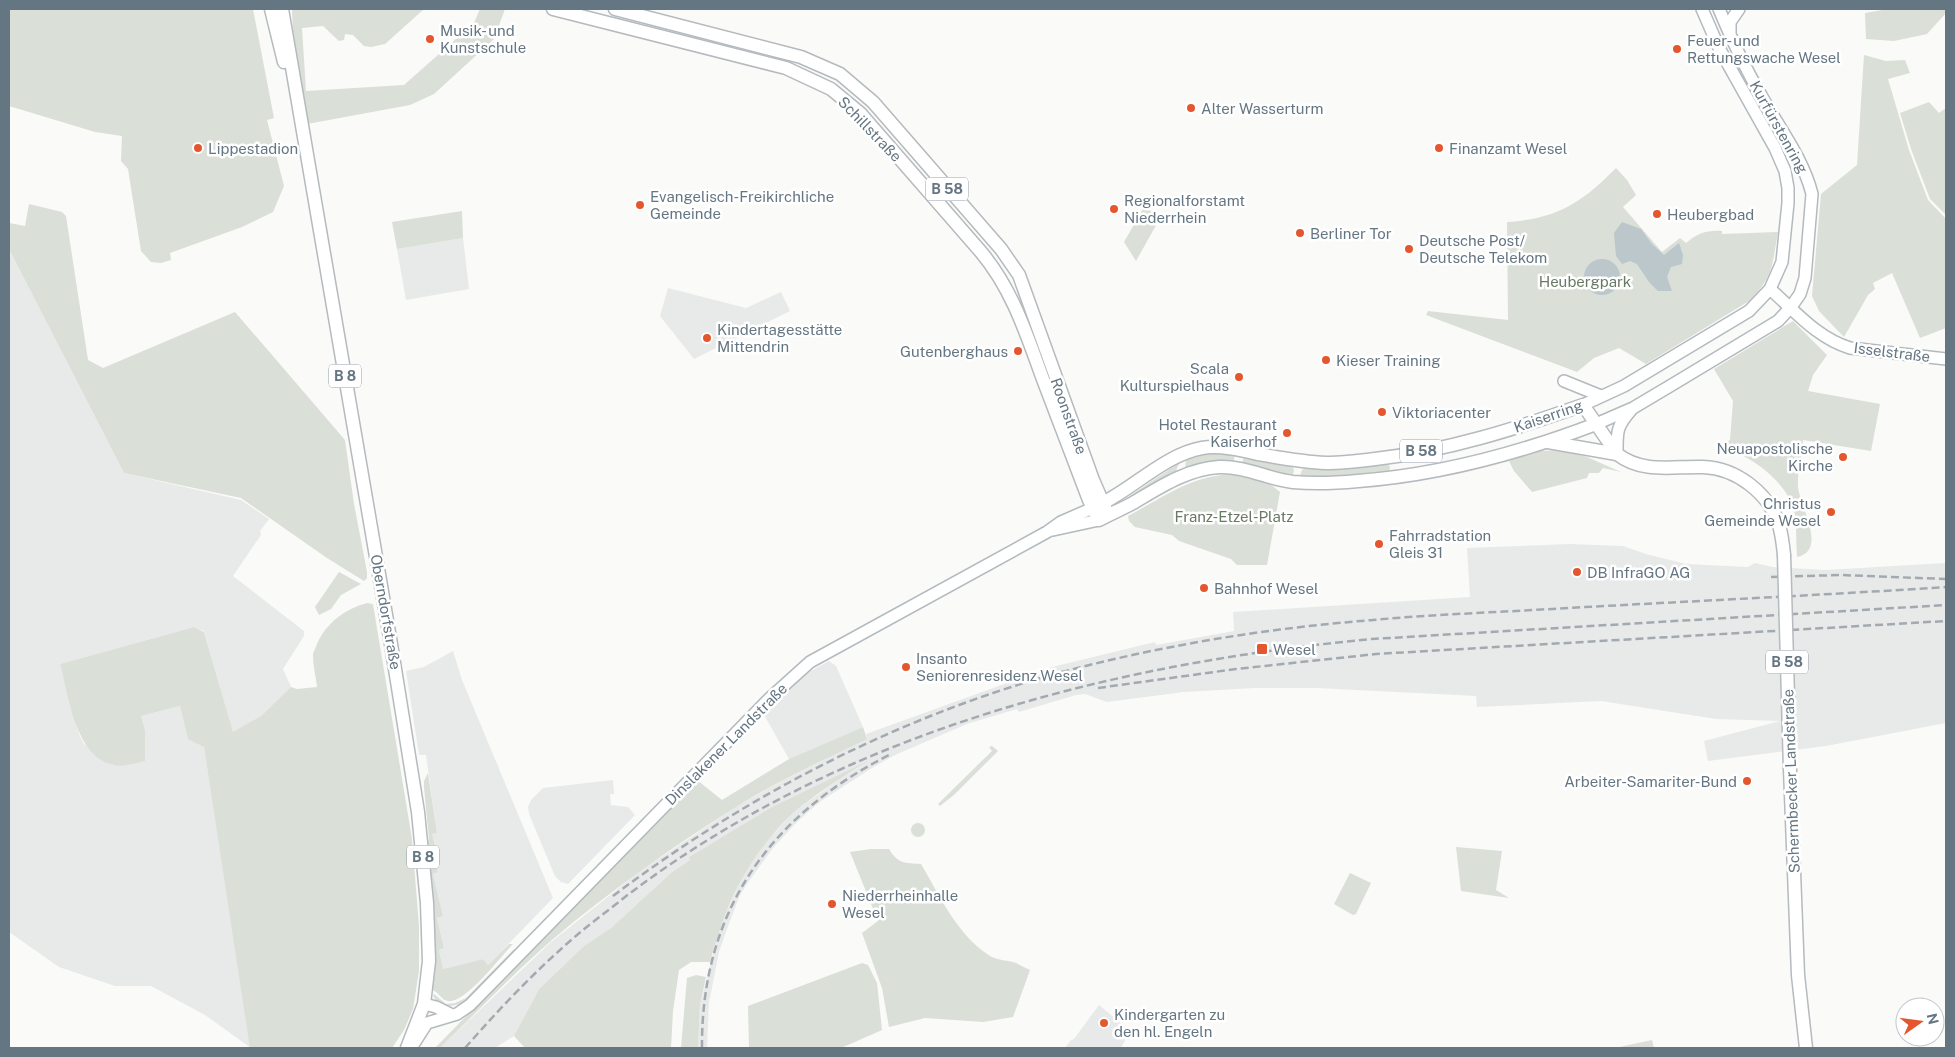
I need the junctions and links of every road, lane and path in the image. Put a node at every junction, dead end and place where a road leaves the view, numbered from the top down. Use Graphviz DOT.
graph roads {
  1 [pos="262,9"];
  2 [pos="280,9"];
  3 [pos="553,9"];
  4 [pos="615,9"];
  5 [pos="1702,9"];
  6 [pos="1719,9"];
  7 [pos="1739,9"];
  8 [pos="685,26"];
  9 [pos="1730,36"];
  10 [pos="277,39"];
  11 [pos="681,41"];
  12 [pos="1786,171"];
  13 [pos="310,176"];
  14 [pos="1809,181"];
  15 [pos="1770,288"];
  16 [pos="1791,307"];
  17 [pos="1031,329"];
  18 [pos="1946,358"];
  19 [pos="1564,381"];
  20 [pos="1601,396"];
  21 [pos="1583,405"];
  22 [pos="1633,408"];
  23 [pos="1596,424"];
  24 [pos="1546,441"];
  25 [pos="1617,454"];
  26 [pos="1296,461"];
  27 [pos="1292,482"];
  28 [pos="1101,511"];
  29 [pos="424,1004"];
  30 [pos="452,1015"];
  31 [pos="409,1048"];
  32 [pos="1806,1048"];
  1 -- 10 [label="main road, B 8"];
  2 -- 10 [label="main road, Oberndorfstraße / B 8"];
  2 -- 13 [label="main road, Oberndorfstraße / B 8"];
  3 -- 11 [label="main road, Schillstraße / B 58"];
  4 -- 8 [label="main road, Schillstraße / B 58"];
  5 -- 12 [label="main road, Kurfürstenring"];
  6 -- 9 [label="main road, Kurfürstenring"];
  7 -- 9 [label="main road"];
  8 -- 11 [label="main road"];
  8 -- 17 [label="main road, Schillstraße / B 58"];
  9 -- 14 [label="main road, Kurfürstenring"];
  10 -- 13 [label="main road, Oberndorfstraße / B 8"];
  11 -- 17 [label="main road, Schillstraße / B 58"];
  12 -- 14 [label="main road"];
  12 -- 15 [label="main road, Kurfürstenring"];
  13 -- 29 [label="main road, Oberndorfstraße / B 8"];
  14 -- 16 [label="main road, Kurfürstenring"];
  15 -- 16 [label="main road, Isselstraße"];
  15 -- 20 [label="main road, Kaiserring"];
  16 -- 18 [label="main road, Isselstraße"];
  16 -- 22 [label="main road, Kaiserring"];
  17 -- 28 [label="main road, Roonstraße / B 58"];
  19 -- 20 [label="main road"];
  20 -- 21 [label="main road, Kaiserring"];
  21 -- 23 [label="main road, Schermbecker Landstraße / B 58"];
  21 -- 26 [label="main road, Kaiserring / B 58"];
  22 -- 23 [label="main road, Kaiserring"];
  22 -- 25 [label="main road"];
  23 -- 24 [label="main road, B 58"];
  23 -- 25 [label="main road, Schermbecker Landstraße / B 58"];
  24 -- 25 [label="main road, B 58"];
  24 -- 27 [label="main road, Kaiserring / B 58"];
  25 -- 32 [label="main road, Schermbecker Landstraße / B 58, bridge"];
  26 -- 27 [label="main road"];
  26 -- 28 [label="main road, B 58"];
  27 -- 28 [label="main road, B 58"];
  28 -- 30 [label="main road, Dinslakener Landstraße"];
  29 -- 30 [label="main road"];
  29 -- 31 [label="main road, Oberndorfstraße / B 8"];
  30 -- 31 [label="main road, Dinslakener Landstraße"];
}
